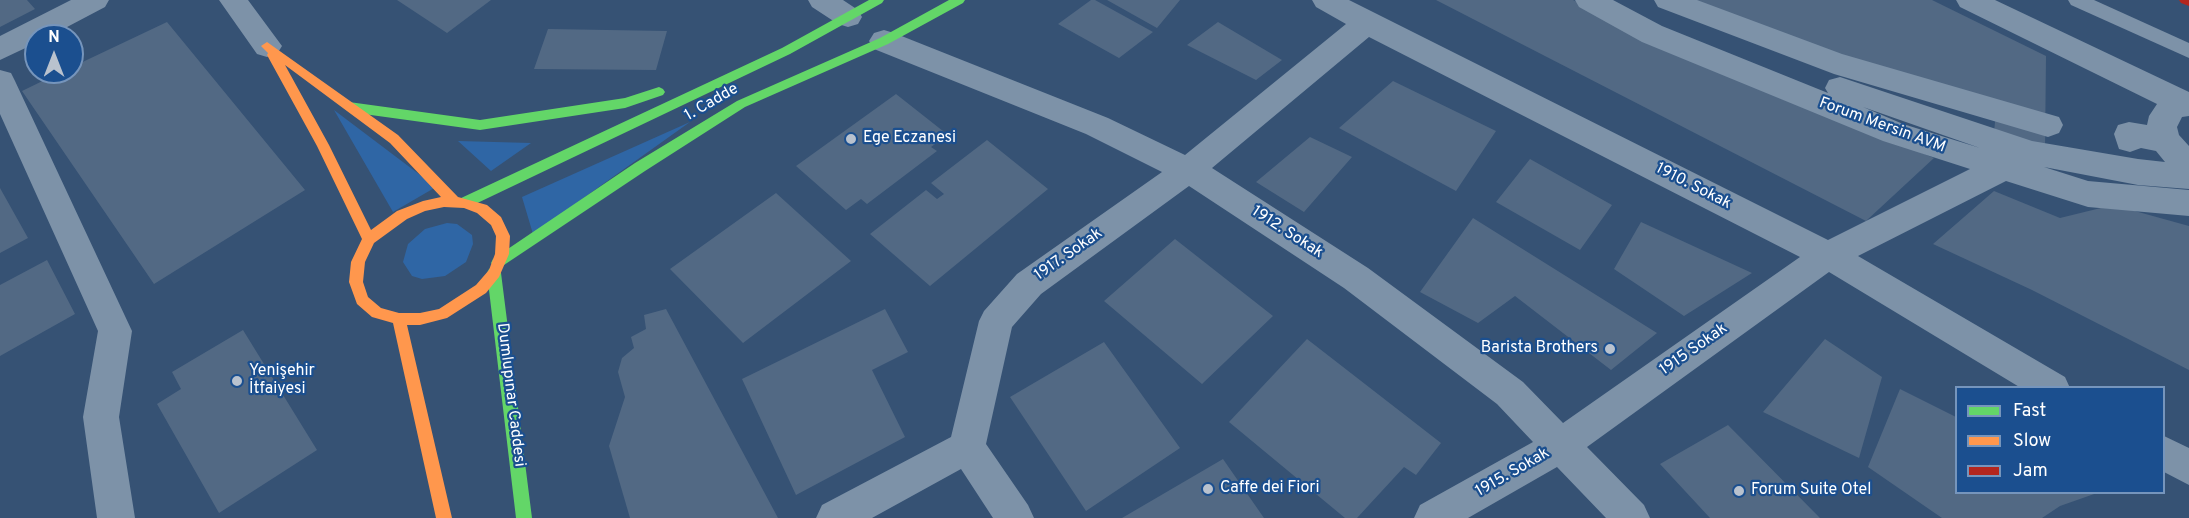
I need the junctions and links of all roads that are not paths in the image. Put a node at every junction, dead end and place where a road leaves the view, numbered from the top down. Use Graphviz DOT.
graph roads {
  1 [pos="95,0"];
  2 [pos="233,0"];
  3 [pos="822,0"];
  4 [pos="878,0"];
  5 [pos="959,0"];
  6 [pos="1326,0"];
  7 [pos="1589,0"];
  8 [pos="1623,0"];
  9 [pos="1668,0"];
  10 [pos="1970,0"];
  11 [pos="2077,0"];
  12 [pos="848,17"];
  13 [pos="1367,23"];
  14 [pos="884,41"];
  15 [pos="267,46"];
  16 [pos="0,50"];
  17 [pos="786,51"];
  18 [pos="2189,51"];
  19 [pos="0,81"];
  20 [pos="2187,104"];
  21 [pos="349,106"];
  22 [pos="2048,125"];
  23 [pos="2130,140"];
  24 [pos="2165,140"];
  25 [pos="2032,153"];
  26 [pos="2189,167"];
  27 [pos="2003,168"];
  28 [pos="1187,171"];
  29 [pos="2189,176"];
  30 [pos="459,203"];
  31 [pos="2189,203"];
  32 [pos="369,239"];
  33 [pos="1828,255"];
  34 [pos="496,268"];
  35 [pos="399,319"];
  36 [pos="2051,386"];
  37 [pos="1561,445"];
  38 [pos="967,447"];
  39 [pos="2165,454"];
  40 [pos="2189,468"];
  41 [pos="116,518"];
  42 [pos="444,518"];
  43 [pos="524,518"];
  44 [pos="835,518"];
  45 [pos="1015,518"];
  46 [pos="1433,518"];
  47 [pos="1631,518"];
  1 -- 16 [label="street"];
  2 -- 15 [label="street"];
  3 -- 12 [label="street"];
  4 -- 12 [label="street, 1. Cadde"];
  5 -- 14 [label="street, 1. Cadde"];
  6 -- 13 [label="street, 1910. Sokak"];
  7 -- 27 [label="street, Forum Mersin AVM"];
  8 -- 25 [label="street, Forum Mersin AVM"];
  9 -- 22 [label="street"];
  10 -- 20 [label="street"];
  11 -- 18 [label="lane"];
  12 -- 17 [label="street, 1. Cadde"];
  13 -- 28 [label="street, 1917. Sokak"];
  13 -- 33 [label="street, 1910. Sokak"];
  14 -- 28 [label="street, 1912. Sokak"];
  14 -- 34 [label="street, 1. Cadde"];
  15 -- 21 [label="street"];
  15 -- 32 [label="street"];
  17 -- 21 [label="street"];
  17 -- 30 [label="street, 1. Cadde"];
  19 -- 41 [label="street"];
  20 -- 24 [label="street"];
  21 -- 30 [label="street"];
  23 -- 24 [label="street"];
  24 -- 26 [label="street"];
  25 -- 27 [label="street, 1915 Sokak"];
  25 -- 29 [label="street, Forum Mersin AVM"];
  27 -- 31 [label="street, Forum Mersin AVM"];
  27 -- 33 [label="street, 1915 Sokak"];
  28 -- 37 [label="street, 1912. Sokak"];
  28 -- 38 [label="street, 1917. Sokak"];
  30 -- 32 [label="street"];
  30 -- 34 [label="street"];
  32 -- 35 [label="street"];
  33 -- 36 [label="street, 1910. Sokak"];
  33 -- 37 [label="street, 1915 Sokak"];
  34 -- 35 [label="street"];
  34 -- 43 [label="street, Dumlupınar Caddesi"];
  35 -- 42 [label="street"];
  37 -- 46 [label="street, 1915. Sokak"];
  37 -- 47 [label="street, 1912. Sokak"];
  38 -- 44 [label="street"];
  38 -- 45 [label="street"];
  39 -- 40 [label="street"];
}
